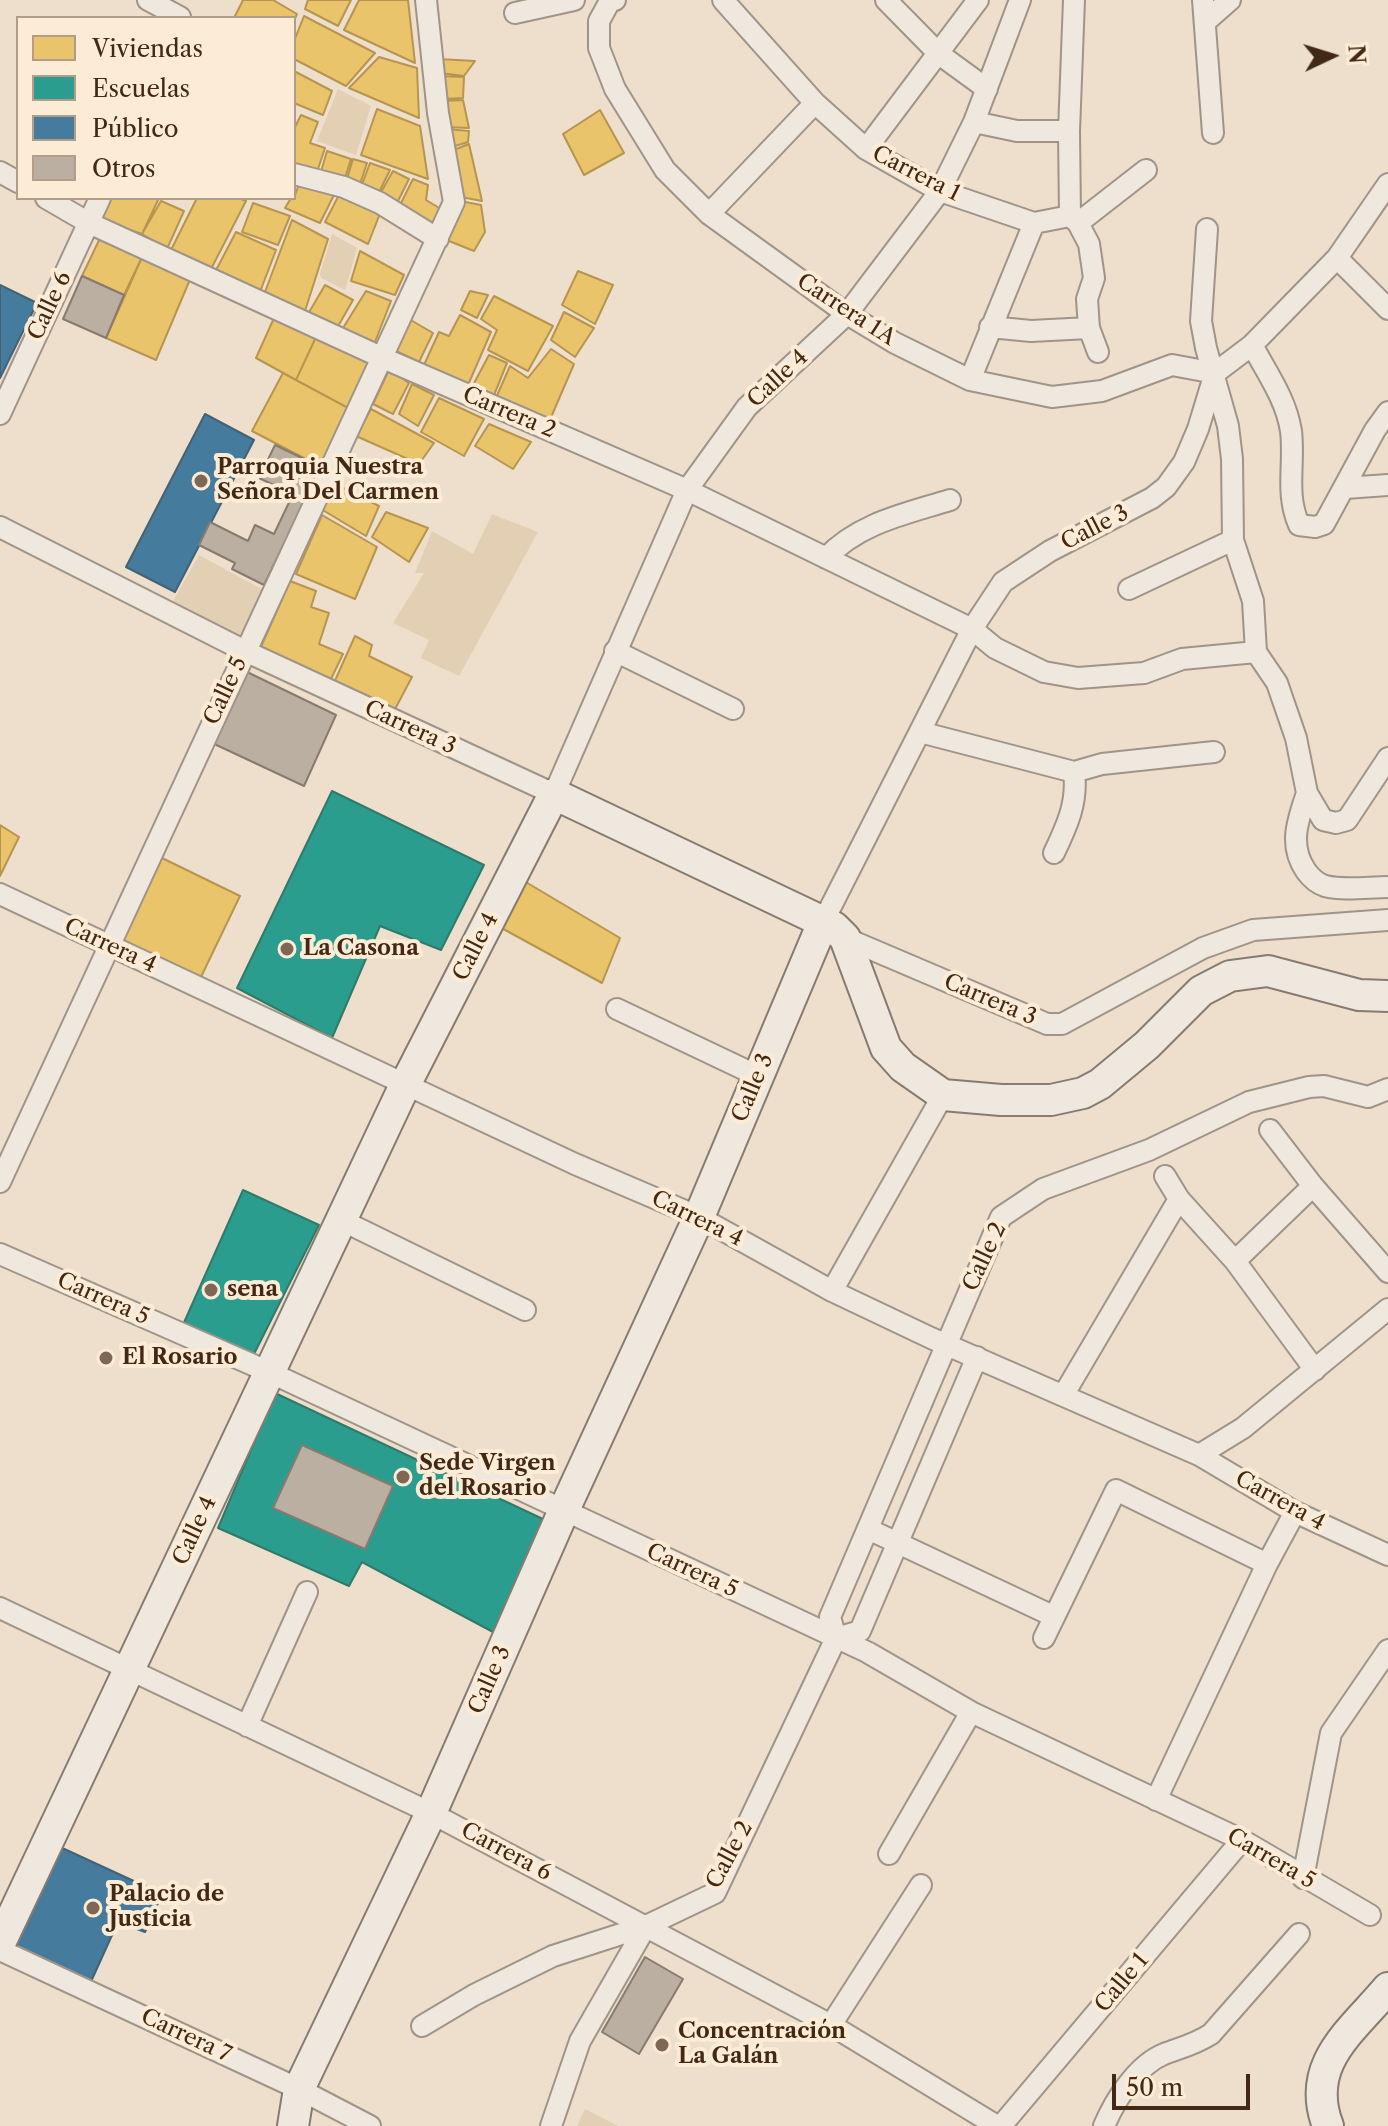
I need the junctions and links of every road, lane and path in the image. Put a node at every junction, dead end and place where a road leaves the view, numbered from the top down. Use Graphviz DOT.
graph roads {
  1 [pos="148,0"];
  2 [pos="426,0"];
  3 [pos="574,0"];
  4 [pos="602,0"];
  5 [pos="613,0"];
  6 [pos="723,0"];
  7 [pos="886,0"];
  8 [pos="978,0"];
  9 [pos="1020,0"];
  10 [pos="1074,0"];
  11 [pos="1203,0"];
  12 [pos="1230,0"];
  13 [pos="515,13"];
  14 [pos="176,16"];
  15 [pos="1205,22"];
  16 [pos="939,54"];
  17 [pos="987,89"];
  18 [pos="815,103"];
  19 [pos="974,122"];
  20 [pos="1069,131"];
  21 [pos="1213,133"];
  22 [pos="866,149"];
  23 [pos="1146,170"];
  24 [pos="296,175"];
  25 [pos="1388,184"];
  26 [pos="940,191"];
  27 [pos="49,200"];
  28 [pos="99,200"];
  29 [pos="709,214"];
  30 [pos="1074,219"];
  31 [pos="89,223"];
  32 [pos="1034,223"];
  33 [pos="1207,229"];
  34 [pos="438,239"];
  35 [pos="1337,258"];
  36 [pos="1388,309"];
  37 [pos="847,314"];
  38 [pos="990,327"];
  39 [pos="1089,328"];
  40 [pos="1252,345"];
  41 [pos="1098,352"];
  42 [pos="383,358"];
  43 [pos="1215,373"];
  44 [pos="970,380"];
  45 [pos="1388,412"];
  46 [pos="0,414"];
  47 [pos="1388,485"];
  48 [pos="1345,488"];
  49 [pos="687,490"];
  50 [pos="950,500"];
  51 [pos="0,527"];
  52 [pos="1233,540"];
  53 [pos="826,558"];
  54 [pos="1129,589"];
  55 [pos="972,629"];
  56 [pos="245,651"];
  57 [pos="615,651"];
  58 [pos="1256,652"];
  59 [pos="733,709"];
  60 [pos="920,732"];
  61 [pos="1214,752"];
  62 [pos="1388,758"];
  63 [pos="1074,772"];
  64 [pos="1307,793"];
  65 [pos="554,794"];
  66 [pos="1054,853"];
  67 [pos="1388,887"];
  68 [pos="0,894"];
  69 [pos="1388,920"];
  70 [pos="835,929"];
  71 [pos="109,945"];
  72 [pos="1388,996"];
  73 [pos="617,1009"];
  74 [pos="758,1076"];
  75 [pos="405,1085"];
  76 [pos="1388,1089"];
  77 [pos="943,1095"];
  78 [pos="1270,1130"];
  79 [pos="1165,1176"];
  80 [pos="0,1182"];
  81 [pos="1313,1186"];
  82 [pos="1179,1199"];
  83 [pos="699,1217"];
  84 [pos="341,1220"];
  85 [pos="0,1254"];
  86 [pos="1235,1261"];
  87 [pos="1388,1272"];
  88 [pos="832,1291"];
  89 [pos="1388,1309"];
  90 [pos="525,1310"];
  91 [pos="945,1344"];
  92 [pos="977,1357"];
  93 [pos="1315,1370"];
  94 [pos="269,1372"];
  95 [pos="1064,1394"];
  96 [pos="1199,1455"];
  97 [pos="564,1510"];
  98 [pos="1295,1512"];
  99 [pos="868,1529"];
  100 [pos="898,1541"];
  101 [pos="1388,1555"];
  102 [pos="1267,1564"];
  103 [pos="307,1592"];
  104 [pos="0,1608"];
  105 [pos="1053,1616"];
  106 [pos="836,1638"];
  107 [pos="1044,1638"];
  108 [pos="1388,1650"];
  109 [pos="130,1671"];
  110 [pos="971,1712"];
  111 [pos="247,1726"];
  112 [pos="1156,1800"];
  113 [pos="431,1813"];
  114 [pos="1242,1840"];
  115 [pos="889,1854"];
  116 [pos="1303,1878"];
  117 [pos="921,1885"];
  118 [pos="1370,1915"];
  119 [pos="646,1926"];
  120 [pos="1299,1934"];
  121 [pos="0,1943"];
  122 [pos="0,1950"];
  123 [pos="1388,1988"];
  124 [pos="831,2025"];
  125 [pos="422,2026"];
  126 [pos="294,2113"];
  127 [pos="370,2126"];
  128 [pos="551,2126"];
  129 [pos="999,2126"];
  130 [pos="1104,2126"];
  131 [pos="1328,2126"];
  1 -- 14 [label="street"];
  2 -- 34 [label="street, Calle 5"];
  3 -- 13 [label="street"];
  4 -- 5 [label="street"];
  5 -- 29 [label="street, Carrera 1A"];
  6 -- 18 [label="street, Carrera 1"];
  7 -- 16 [label="street"];
  8 -- 16 [label="street"];
  9 -- 17 [label="street, Calle 4"];
  10 -- 20 [label="street"];
  11 -- 15 [label="street"];
  12 -- 15 [label="street"];
  15 -- 21 [label="street"];
  16 -- 17 [label="street"];
  16 -- 22 [label="street"];
  17 -- 19 [label="street, Calle 4"];
  18 -- 22 [label="street, Carrera 1"];
  18 -- 29 [label="street"];
  19 -- 20 [label="street"];
  19 -- 26 [label="street, Calle 4"];
  20 -- 30 [label="street"];
  22 -- 26 [label="street, Carrera 1"];
  23 -- 30 [label="street, Carrera 1"];
  24 -- 34 [label="street"];
  25 -- 35 [label="street"];
  26 -- 32 [label="street, Carrera 1"];
  26 -- 37 [label="street, Calle 4"];
  27 -- 31 [label="street, Carrera 2"];
  28 -- 31 [label="street, Calle 6"];
  29 -- 37 [label="street, Carrera 1A"];
  30 -- 32 [label="street, Carrera 1"];
  30 -- 39 [label="street"];
  31 -- 42 [label="street, Carrera 2"];
  31 -- 46 [label="street, Calle 6"];
  32 -- 38 [label="street"];
  33 -- 43 [label="street"];
  34 -- 42 [label="street, Calle 5"];
  35 -- 36 [label="street"];
  35 -- 40 [label="street"];
  37 -- 44 [label="street, Carrera 1A"];
  37 -- 49 [label="street, Calle 4"];
  38 -- 39 [label="street"];
  38 -- 44 [label="street"];
  39 -- 41 [label="street"];
  40 -- 43 [label="street"];
  40 -- 48 [label="street"];
  42 -- 49 [label="street, Carrera 2"];
  42 -- 56 [label="street, Calle 5"];
  43 -- 44 [label="street, Carrera 1A"];
  43 -- 52 [label="street"];
  43 -- 55 [label="street, Calle 3"];
  45 -- 48 [label="street"];
  47 -- 48 [label="street"];
  49 -- 53 [label="street, Carrera 2"];
  49 -- 57 [label="street, Calle 4"];
  50 -- 53 [label="street"];
  51 -- 56 [label="street, Carrera 3"];
  52 -- 54 [label="street"];
  52 -- 58 [label="street"];
  53 -- 55 [label="street, Carrera 2"];
  55 -- 58 [label="street, Carrera 2"];
  55 -- 60 [label="street, Calle 3"];
  56 -- 65 [label="street, Carrera 3"];
  56 -- 71 [label="street, Calle 5"];
  57 -- 59 [label="street"];
  57 -- 65 [label="street, Calle 4"];
  58 -- 64 [label="street"];
  60 -- 63 [label="street"];
  60 -- 70 [label="street, Calle 3"];
  61 -- 63 [label="street"];
  62 -- 64 [label="street"];
  63 -- 66 [label="street"];
  64 -- 67 [label="street"];
  65 -- 70 [label="main road, Carrera 3"];
  65 -- 75 [label="main road, Calle 4"];
  68 -- 71 [label="street, Carrera 4"];
  69 -- 70 [label="street, Carrera 3"];
  70 -- 74 [label="main road, Calle 3"];
  70 -- 77 [label="main road"];
  71 -- 75 [label="street, Carrera 4"];
  71 -- 80 [label="street, Calle 5"];
  72 -- 77 [label="main road"];
  73 -- 74 [label="street"];
  74 -- 83 [label="main road, Calle 3"];
  75 -- 83 [label="street, Carrera 4"];
  75 -- 84 [label="main road, Calle 4"];
  76 -- 91 [label="street, Calle 2"];
  77 -- 88 [label="street"];
  78 -- 81 [label="street"];
  79 -- 82 [label="street"];
  81 -- 86 [label="street"];
  81 -- 87 [label="street"];
  82 -- 86 [label="street"];
  82 -- 95 [label="street"];
  83 -- 88 [label="street, Carrera 4"];
  83 -- 97 [label="main road, Calle 3"];
  84 -- 90 [label="street"];
  84 -- 94 [label="main road, Calle 4"];
  85 -- 94 [label="street, Carrera 5"];
  86 -- 93 [label="street"];
  88 -- 91 [label="street, Carrera 4"];
  89 -- 93 [label="street"];
  91 -- 92 [label="street, Carrera 4"];
  91 -- 99 [label="street, Calle 2"];
  92 -- 95 [label="street, Carrera 4"];
  92 -- 100 [label="street, Calle 2"];
  93 -- 96 [label="street"];
  94 -- 97 [label="street, Carrera 5"];
  94 -- 109 [label="main road, Calle 4"];
  95 -- 96 [label="street, Carrera 4"];
  96 -- 98 [label="street, Carrera 4"];
  97 -- 106 [label="street, Carrera 5"];
  97 -- 113 [label="main road, Calle 3"];
  98 -- 101 [label="street, Carrera 4"];
  98 -- 102 [label="street"];
  99 -- 100 [label="street"];
  99 -- 106 [label="street, Calle 2"];
  100 -- 105 [label="street"];
  100 -- 106 [label="street, Calle 2"];
  102 -- 105 [label="street"];
  102 -- 112 [label="street"];
  103 -- 111 [label="street"];
  104 -- 109 [label="street, Carrera 6"];
  105 -- 107 [label="street"];
  106 -- 110 [label="street, Carrera 5"];
  106 -- 119 [label="street, Calle 2"];
  108 -- 116 [label="street"];
  109 -- 111 [label="street, Carrera 6"];
  109 -- 121 [label="main road, Calle 4"];
  110 -- 112 [label="street, Carrera 5"];
  110 -- 115 [label="street"];
  111 -- 113 [label="street, Carrera 6"];
  112 -- 114 [label="street, Carrera 5"];
  113 -- 119 [label="street, Carrera 6"];
  113 -- 126 [label="main road, Calle 3"];
  114 -- 116 [label="street, Carrera 5"];
  114 -- 129 [label="street, Calle 1"];
  116 -- 118 [label="street, Carrera 5"];
  117 -- 124 [label="street"];
  119 -- 124 [label="street, Carrera 6"];
  119 -- 125 [label="street, Calle 2"];
  119 -- 128 [label="street"];
  120 -- 130 [label="street"];
  122 -- 126 [label="street, Carrera 7"];
  123 -- 131 [label="main road"];
  124 -- 129 [label="street, Carrera 6"];
  126 -- 127 [label="street, Carrera 7"];
}
